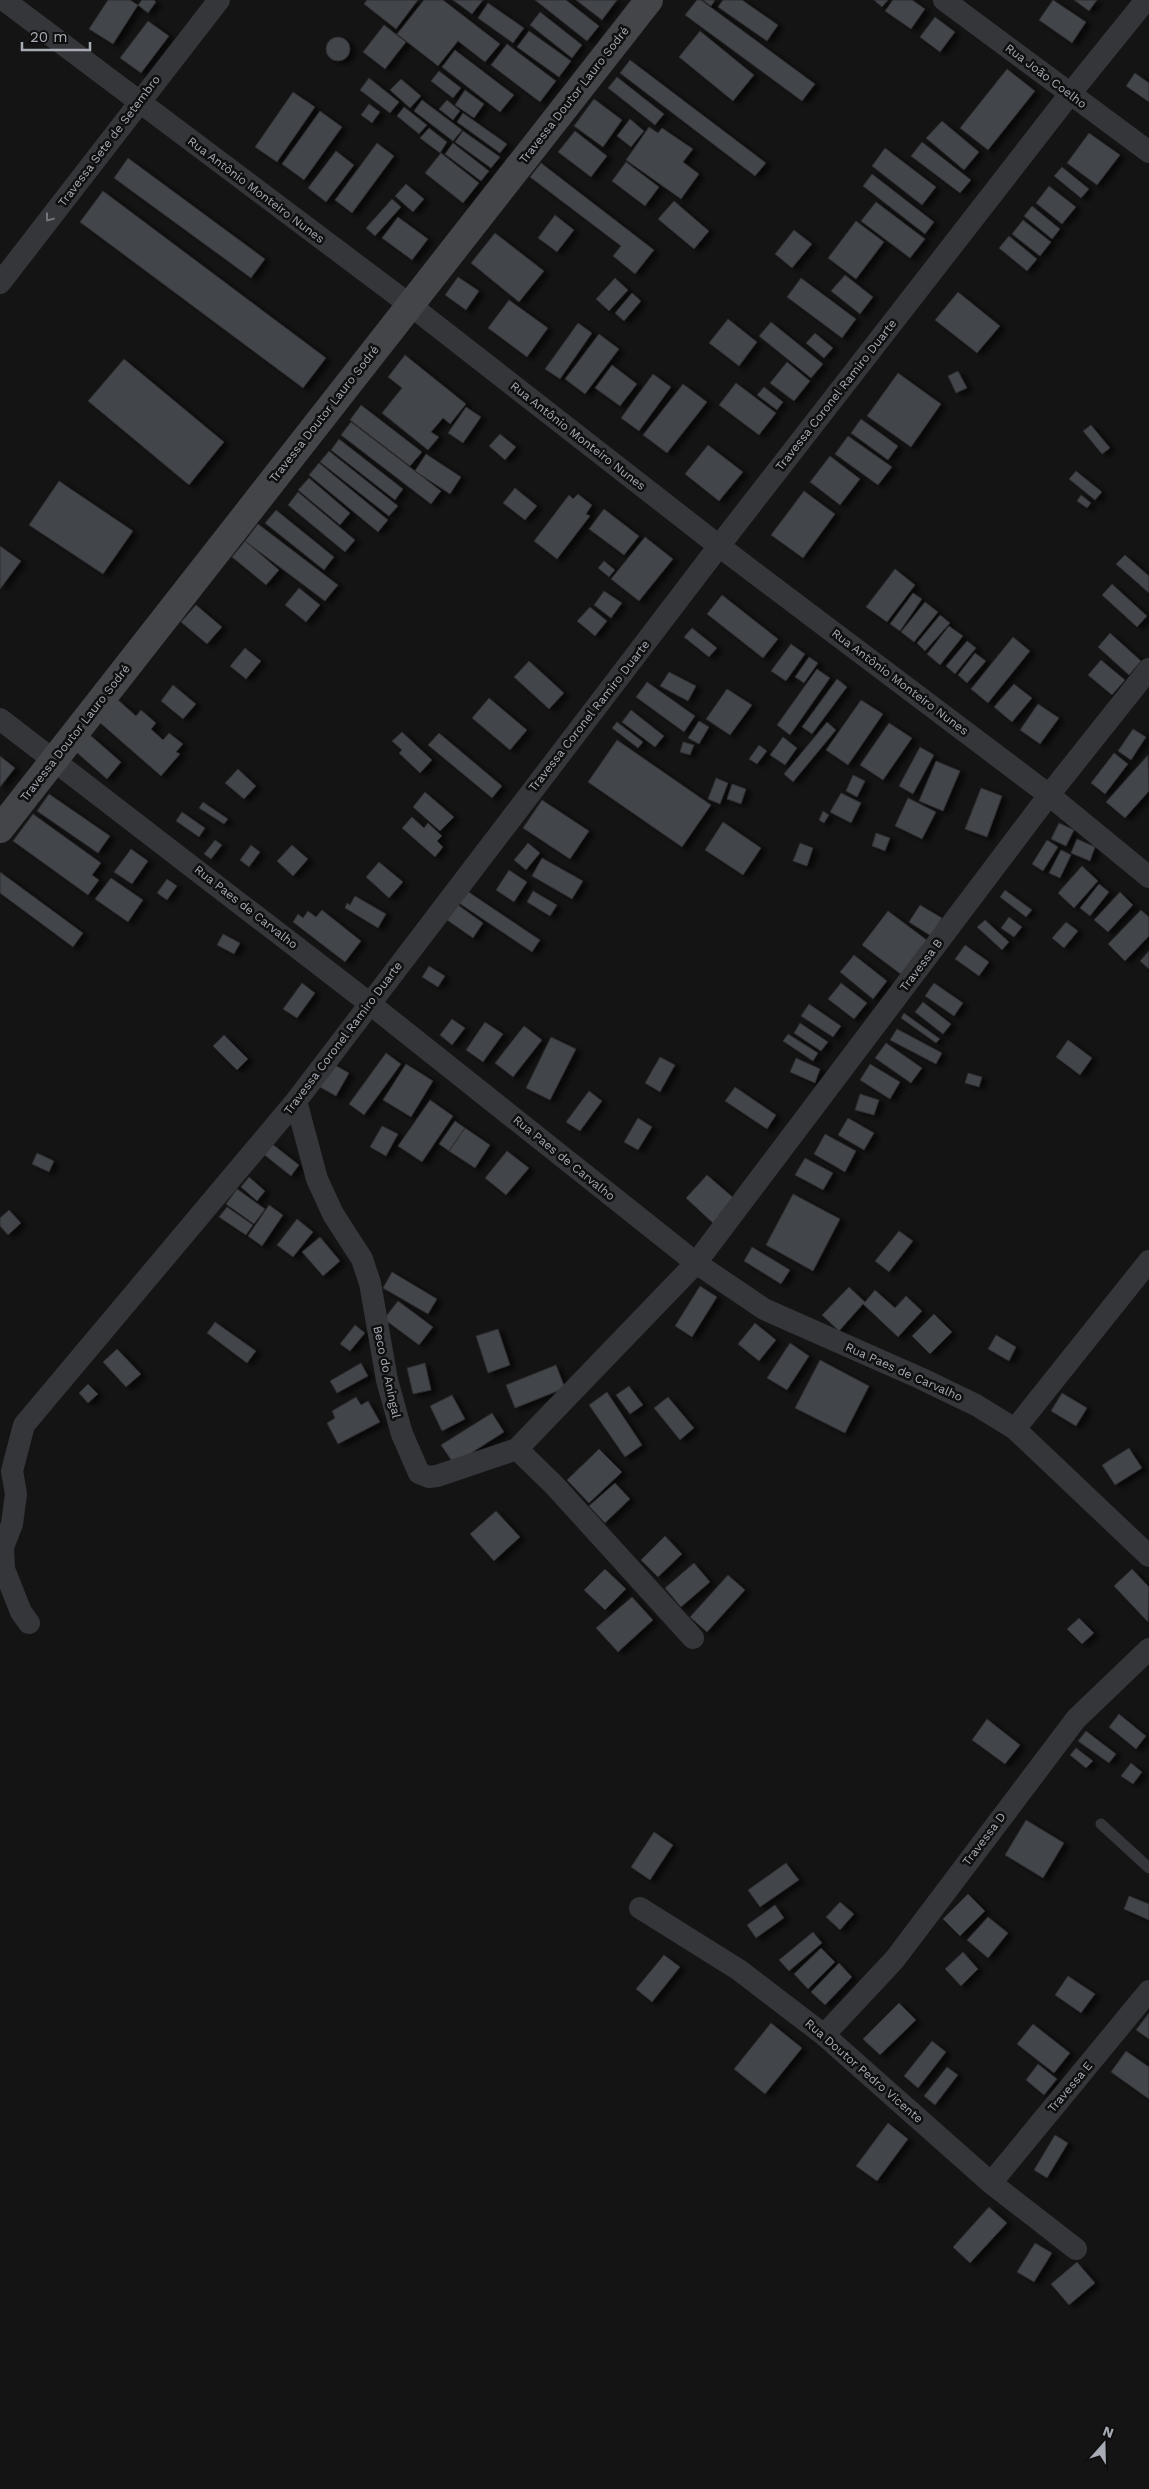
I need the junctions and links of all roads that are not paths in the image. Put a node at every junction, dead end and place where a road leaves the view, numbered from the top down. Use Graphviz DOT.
graph roads {
  1 [pos="4,0"];
  2 [pos="219,0"];
  3 [pos="649,0"];
  4 [pos="944,0"];
  5 [pos="1146,0"];
  6 [pos="1070,94"];
  7 [pos="138,102"];
  8 [pos="1149,152"];
  9 [pos="0,283"];
  10 [pos="410,305"];
  11 [pos="719,546"];
  12 [pos="1149,669"];
  13 [pos="0,719"];
  14 [pos="55,759"];
  15 [pos="1049,795"];
  16 [pos="0,828"];
  17 [pos="1149,877"];
  18 [pos="369,1002"];
  19 [pos="296,1101"];
  20 [pos="1149,1261"];
  21 [pos="696,1263"];
  22 [pos="1015,1429"];
  23 [pos="517,1449"];
  24 [pos="1149,1556"];
  25 [pos="29,1623"];
  26 [pos="693,1638"];
  27 [pos="1149,1649"];
  28 [pos="1101,1824"];
  29 [pos="1149,1868"];
  30 [pos="640,1908"];
  31 [pos="1149,1992"];
  32 [pos="824,2035"];
  33 [pos="991,2182"];
  34 [pos="1076,2248"];
  1 -- 7 [label="street, Rua Antônio Monteiro Nunes"];
  2 -- 7 [label="street, Travessa Sete de Setembro"];
  3 -- 10 [label="street, Travessa Doutor Lauro Sodré"];
  4 -- 6 [label="street, Rua João Coelho"];
  5 -- 6 [label="street, Travessa Coronel Ramiro Duarte"];
  6 -- 8 [label="street, Rua João Coelho"];
  6 -- 11 [label="street, Travessa Coronel Ramiro Duarte"];
  7 -- 9 [label="street, Travessa Sete de Setembro, one-way"];
  7 -- 10 [label="street, Rua Antônio Monteiro Nunes"];
  10 -- 11 [label="street, Rua Antônio Monteiro Nunes"];
  10 -- 14 [label="street, Travessa Doutor Lauro Sodré"];
  11 -- 15 [label="street, Rua Antônio Monteiro Nunes"];
  11 -- 18 [label="street, Travessa Coronel Ramiro Duarte"];
  12 -- 15 [label="street, Travessa B"];
  13 -- 14 [label="street, Rua Paes de Carvalho"];
  14 -- 16 [label="street, Travessa Doutor Lauro Sodré"];
  14 -- 18 [label="street, Rua Paes de Carvalho"];
  15 -- 17 [label="street, Rua Antônio Monteiro Nunes"];
  15 -- 21 [label="street, Travessa B"];
  18 -- 19 [label="street, Travessa Coronel Ramiro Duarte"];
  18 -- 21 [label="street, Rua Paes de Carvalho"];
  19 -- 23 [label="street, Beco do Aningal"];
  19 -- 25 [label="street, Travessa Coronel Ramiro Duarte"];
  20 -- 22 [label="street"];
  21 -- 22 [label="street, Rua Paes de Carvalho"];
  21 -- 23 [label="street, Travessa B"];
  22 -- 24 [label="street, Rua Paes de Carvalho"];
  23 -- 26 [label="street"];
  27 -- 32 [label="street, Travessa D"];
  28 -- 29 [label="lane"];
  30 -- 32 [label="street, Rua Doutor Pedro Vicente"];
  31 -- 33 [label="street, Travessa E"];
  32 -- 33 [label="street, Rua Doutor Pedro Vicente"];
  33 -- 34 [label="street, Rua Doutor Pedro Vicente"];
}
